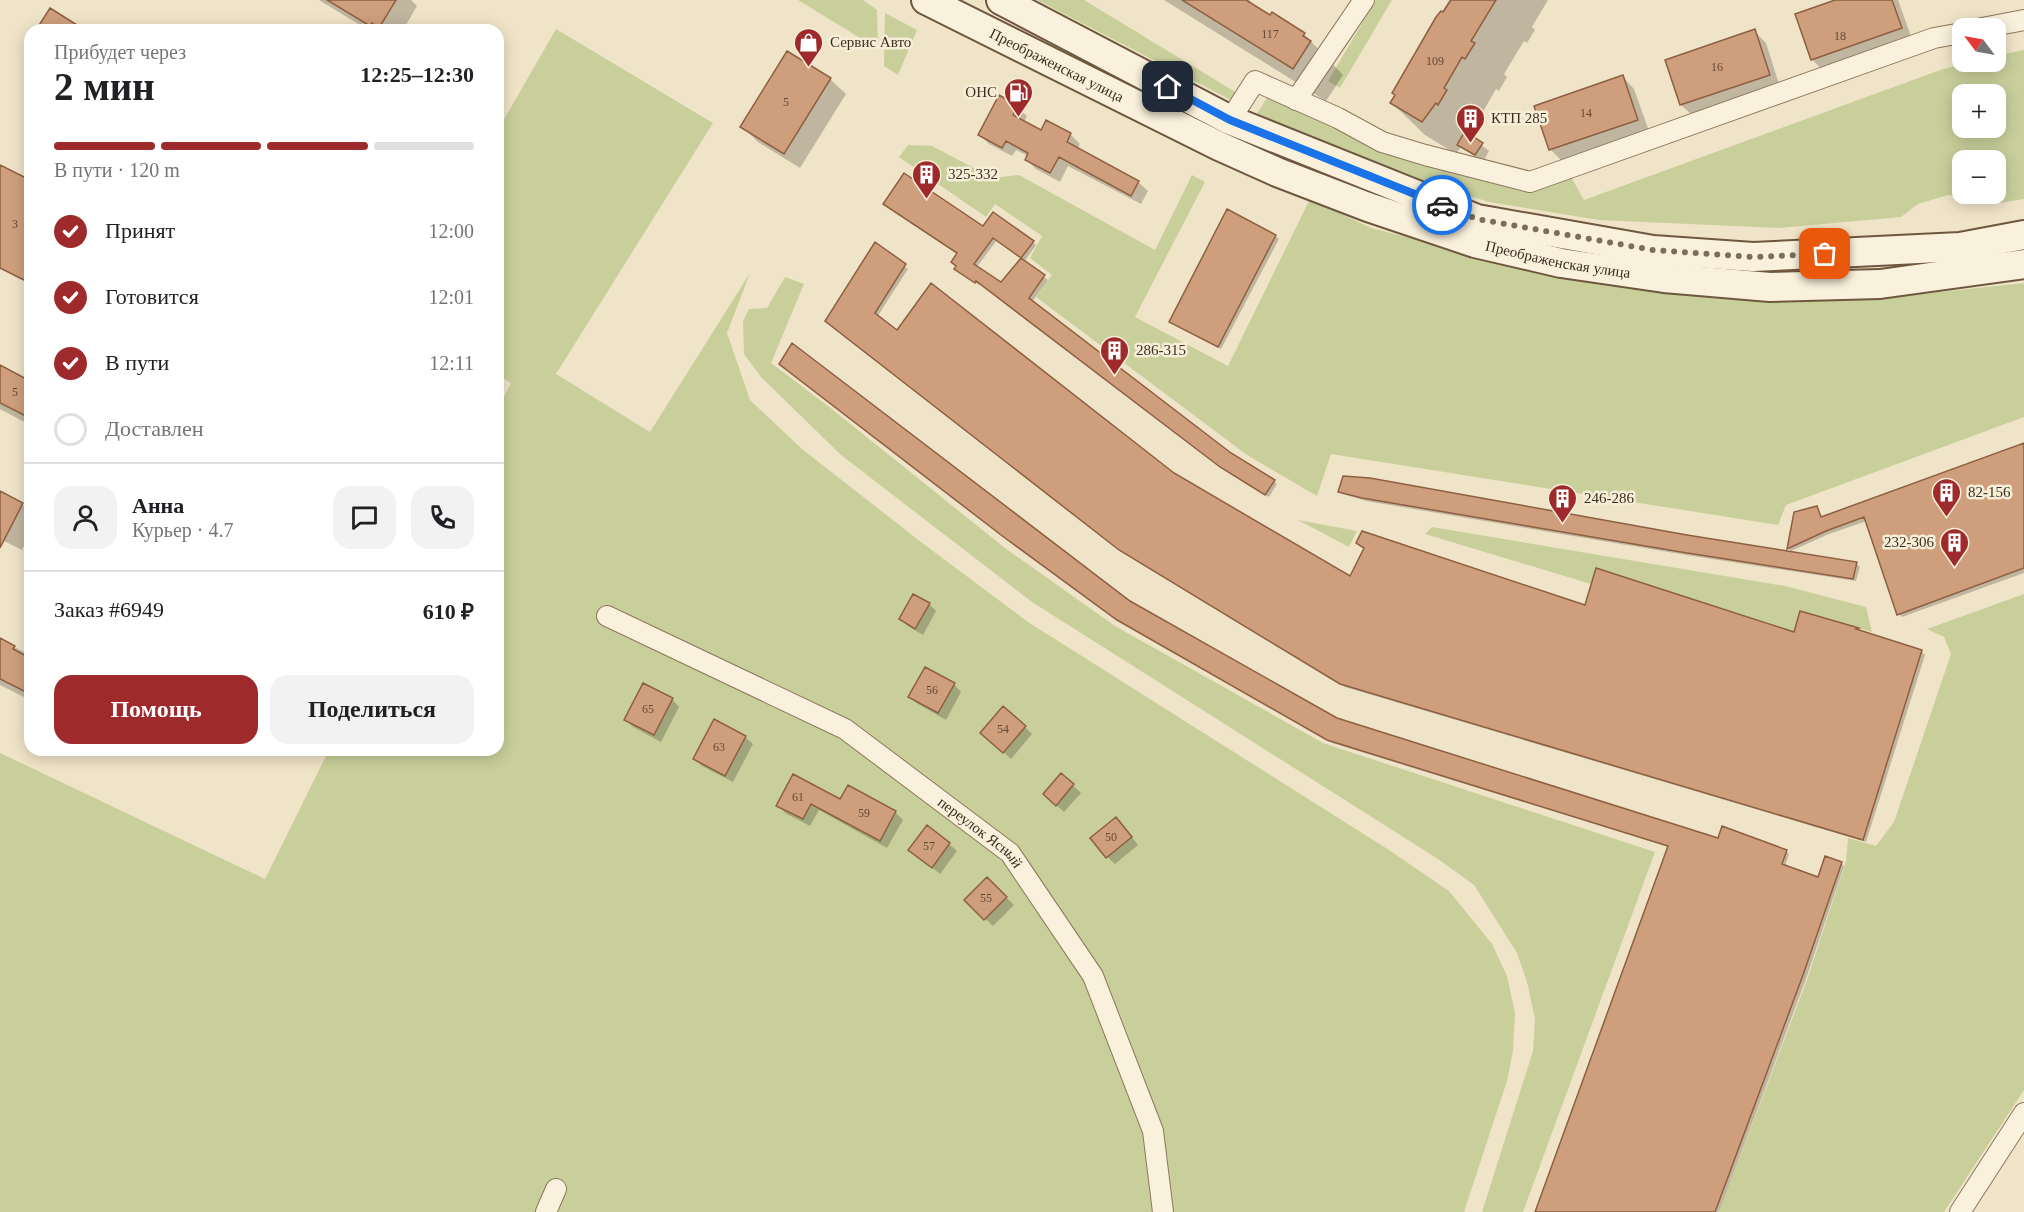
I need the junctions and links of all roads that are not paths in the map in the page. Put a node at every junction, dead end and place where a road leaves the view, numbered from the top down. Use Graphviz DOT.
graph roads {
  1 [pos="1001,0"];
  2 [pos="1364,0"];
  3 [pos="944,4"];
  4 [pos="2024,20"];
  5 [pos="2006,23"];
  6 [pos="1952,35"];
  7 [pos="1296,100"];
  8 [pos="1230,120"];
  9 [pos="2024,236"];
  10 [pos="2024,264"];
  11 [pos="607,616"];
  12 [pos="2024,1113"];
  13 [pos="556,1189"];
  14 [pos="546,1212"];
  15 [pos="1163,1212"];
  16 [pos="1960,1212"];
  1 -- 8 [label="main road, Преображенская улица"];
  2 -- 7 [label="street"];
  3 -- 10 [label="main road, Преображенская улица"];
  4 -- 5 [label="street"];
  6 -- 7 [label="street"];
  7 -- 8 [label="street"];
  8 -- 9 [label="main road, Преображенская улица"];
  11 -- 15 [label="street, переулок Ясный"];
  12 -- 16 [label="street"];
  13 -- 14 [label="street"];
}
